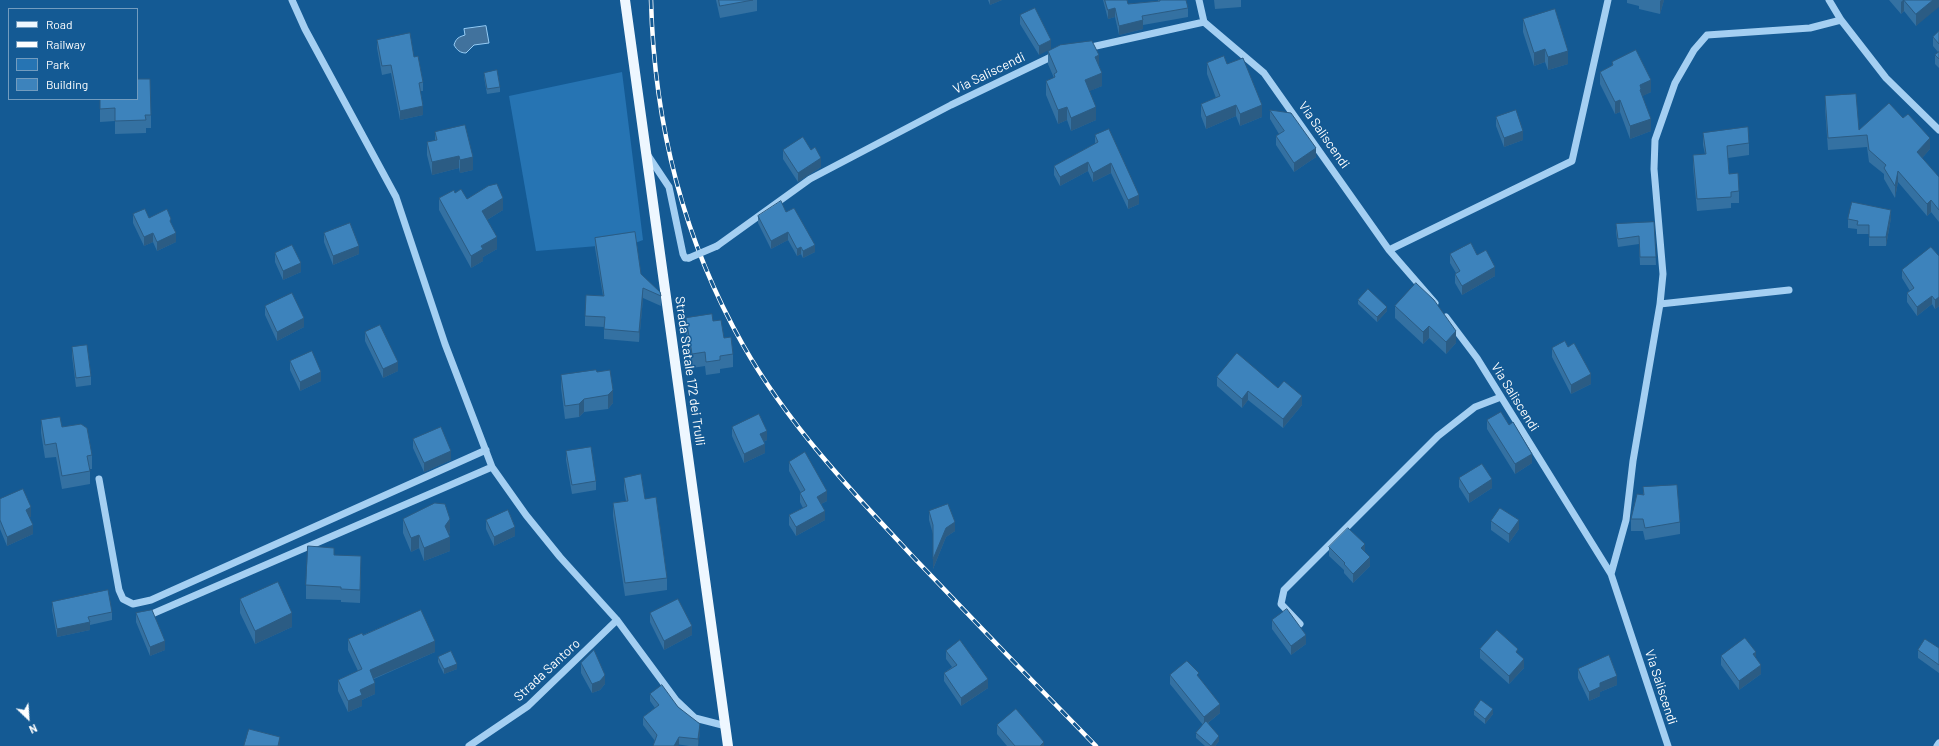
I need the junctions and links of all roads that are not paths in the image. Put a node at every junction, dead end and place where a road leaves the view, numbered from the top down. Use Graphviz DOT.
graph roads {
  1 [pos="292,0"];
  2 [pos="625,0"];
  3 [pos="1199,0"];
  4 [pos="1608,0"];
  5 [pos="1829,0"];
  6 [pos="1841,20"];
  7 [pos="1204,22"];
  8 [pos="1079,50"];
  9 [pos="1065,52"];
  10 [pos="1939,130"];
  11 [pos="647,154"];
  12 [pos="1389,250"];
  13 [pos="1789,290"];
  14 [pos="1660,304"];
  15 [pos="1438,307"];
  16 [pos="1443,313"];
  17 [pos="1501,397"];
  18 [pos="486,450"];
  19 [pos="492,467"];
  20 [pos="99,479"];
  21 [pos="1611,574"];
  22 [pos="144,617"];
  23 [pos="617,620"];
  24 [pos="1300,624"];
  25 [pos="726,726"];
  26 [pos="1939,743"];
  27 [pos="469,746"];
  28 [pos="728,746"];
  29 [pos="1668,746"];
  30 [pos="1937,746"];
  1 -- 18 [label="street"];
  2 -- 11 [label="main road, Strada Statale 172 dei Trulli"];
  3 -- 7 [label="street"];
  4 -- 12 [label="street"];
  5 -- 6 [label="street"];
  6 -- 10 [label="street"];
  6 -- 14 [label="street"];
  7 -- 8 [label="street"];
  7 -- 12 [label="street, Via Saliscendi"];
  9 -- 11 [label="street, Via Saliscendi, bridge"];
  11 -- 25 [label="main road, Strada Statale 172 dei Trulli"];
  12 -- 15 [label="street, Via Saliscendi"];
  13 -- 14 [label="street"];
  14 -- 21 [label="street"];
  16 -- 17 [label="street, Via Saliscendi"];
  17 -- 21 [label="street, Via Saliscendi"];
  17 -- 24 [label="street"];
  18 -- 19 [label="street"];
  18 -- 20 [label="street"];
  19 -- 22 [label="street"];
  19 -- 23 [label="street"];
  21 -- 29 [label="street, Via Saliscendi"];
  23 -- 25 [label="street"];
  23 -- 27 [label="street, Strada Santoro"];
  25 -- 28 [label="main road, Strada Statale 172 dei Trulli"];
  26 -- 30 [label="street"];
}
